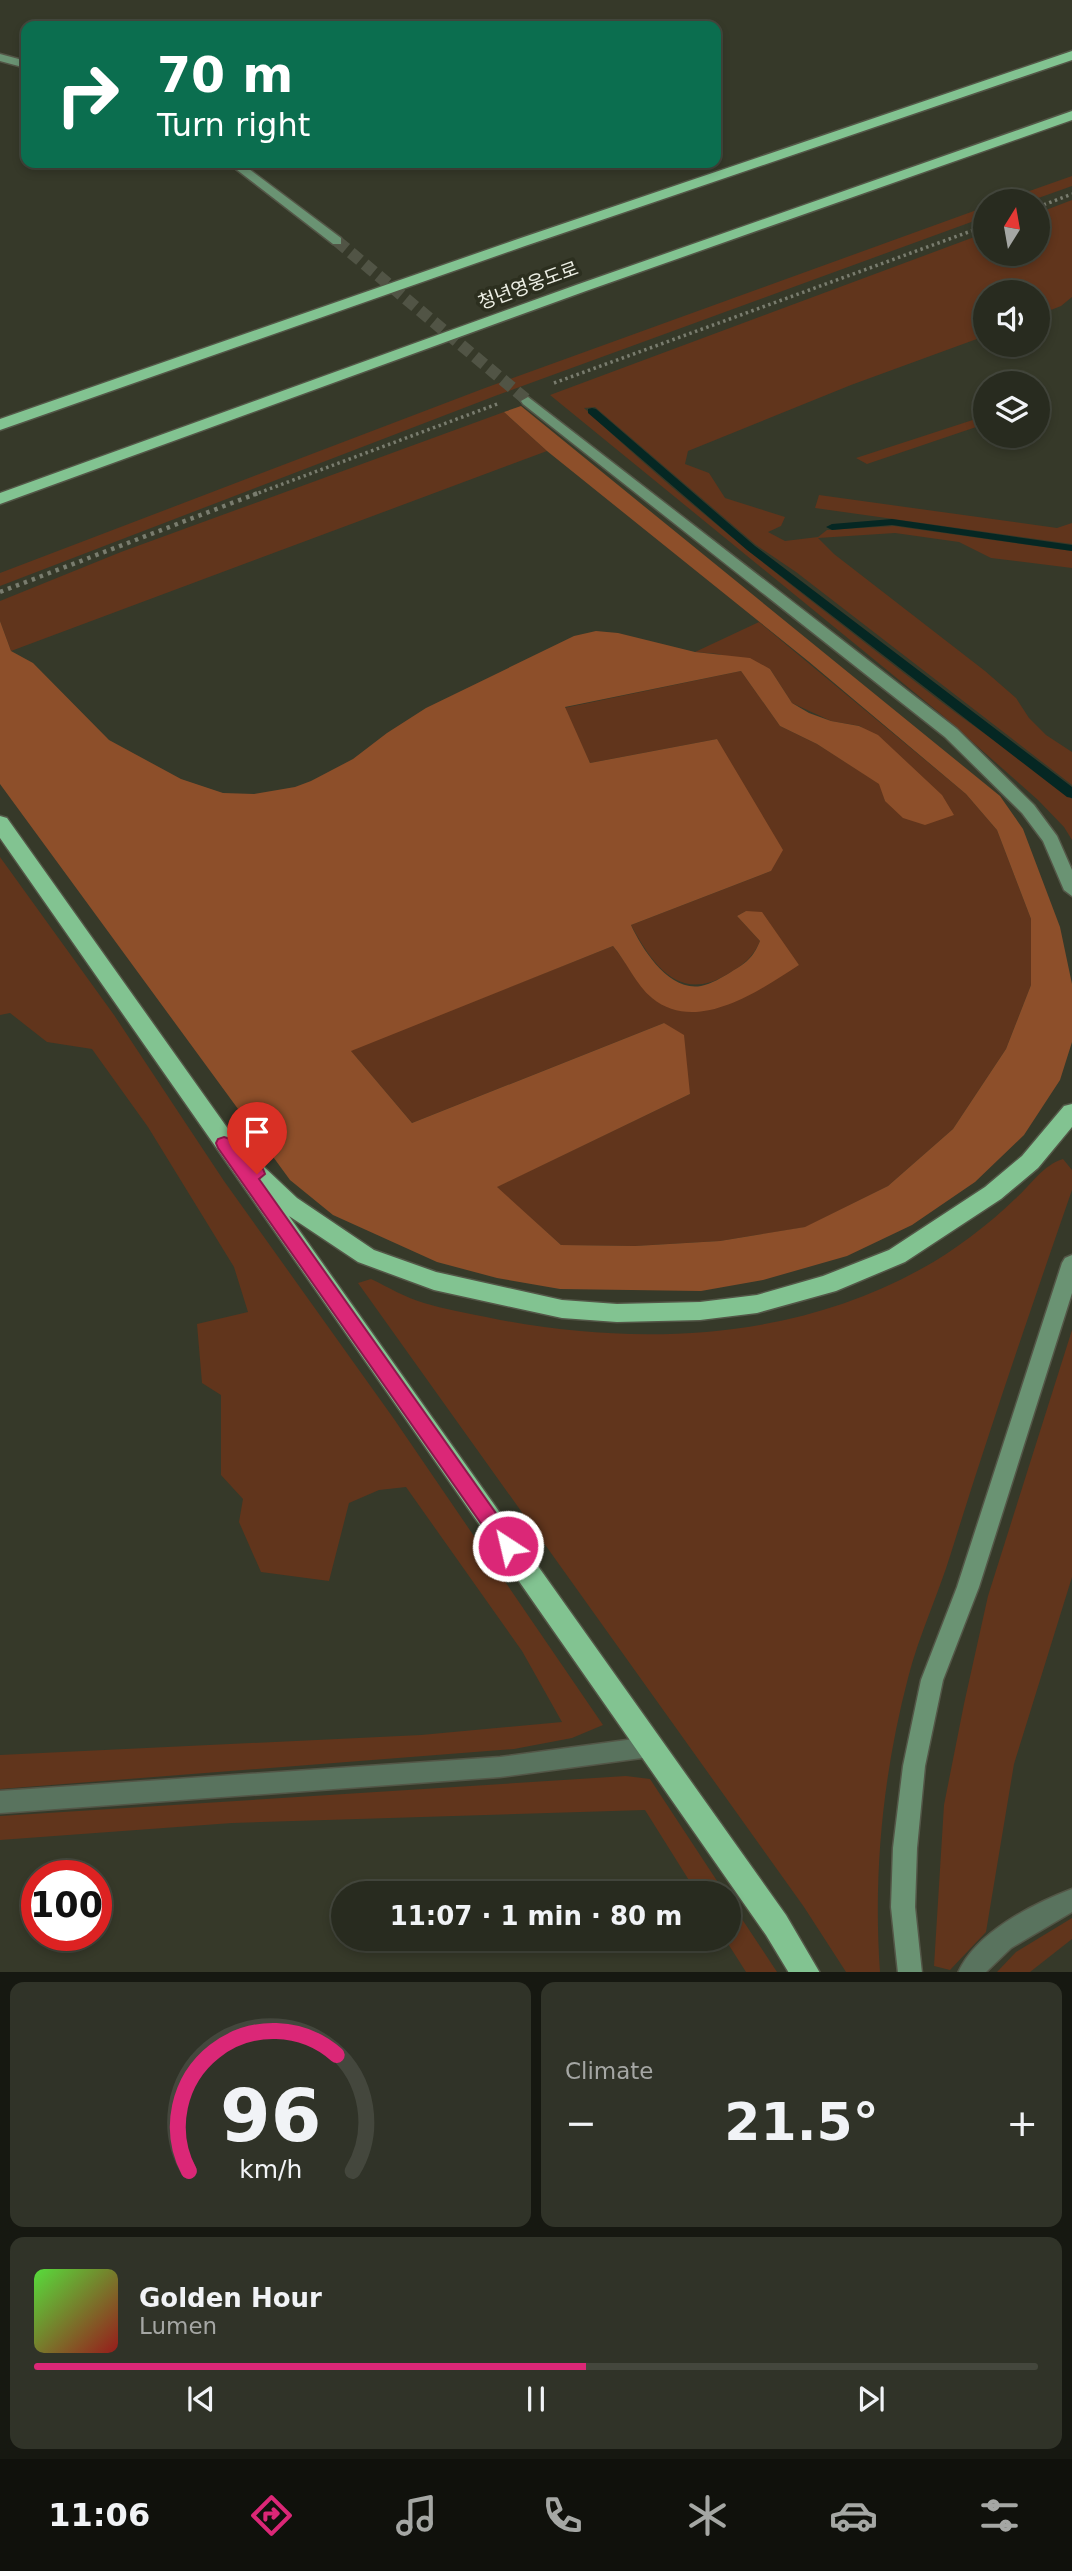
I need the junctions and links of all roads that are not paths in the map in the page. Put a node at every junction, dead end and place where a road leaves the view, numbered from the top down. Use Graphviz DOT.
graph roads {
  1 [pos="1072,55"];
  2 [pos="0,57"];
  3 [pos="21,63"];
  4 [pos="1072,115"];
  5 [pos="241,168"];
  6 [pos="337,241"];
  7 [pos="528,401"];
  8 [pos="0,425"];
  9 [pos="0,499"];
  10 [pos="0,823"];
  11 [pos="1072,890"];
  12 [pos="1072,1112"];
  13 [pos="224,1143"];
  14 [pos="1072,1263"];
  15 [pos="649,1747"];
  16 [pos="0,1802"];
  17 [pos="1072,1900"];
  18 [pos="806,1972"];
  19 [pos="910,1972"];
  20 [pos="970,1972"];
  1 -- 8 [label="highway, 청년영웅도로"];
  2 -- 3 [label="main road"];
  4 -- 9 [label="highway, 청년영웅도로"];
  5 -- 6 [label="main road"];
  7 -- 11 [label="main road"];
  10 -- 13 [label="highway"];
  12 -- 13 [label="highway"];
  13 -- 15 [label="highway"];
  14 -- 19 [label="main road"];
  15 -- 16 [label="street"];
  15 -- 18 [label="highway"];
  17 -- 20 [label="street"];
}
